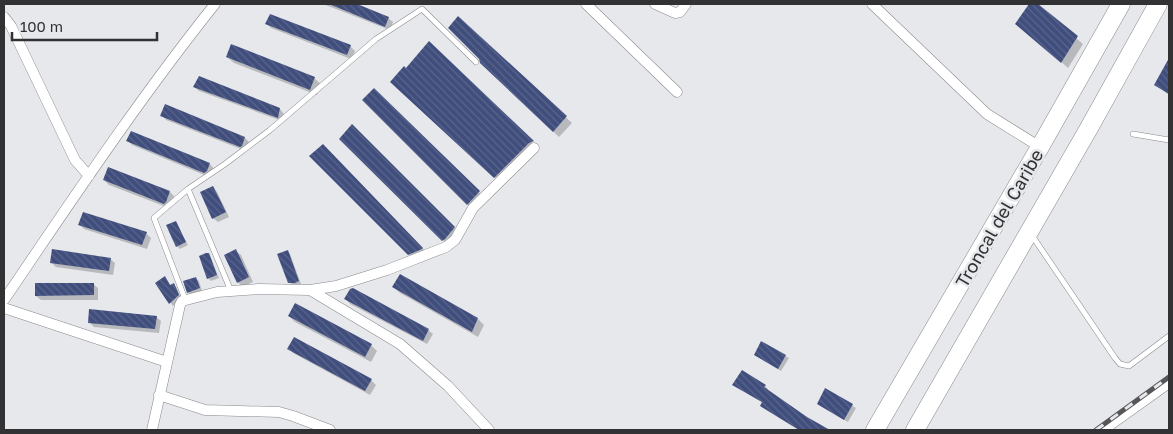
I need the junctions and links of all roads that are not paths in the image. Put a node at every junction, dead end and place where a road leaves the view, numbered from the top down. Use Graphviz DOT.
graph roads {
  1 [pos="215,4"];
  2 [pos="586,4"];
  3 [pos="655,4"];
  4 [pos="686,4"];
  5 [pos="872,4"];
  6 [pos="1121,4"];
  7 [pos="1158,4"];
  8 [pos="4,17"];
  9 [pos="476,62"];
  10 [pos="678,92"];
  11 [pos="1132,134"];
  12 [pos="1169,140"];
  13 [pos="1040,147"];
  14 [pos="534,148"];
  15 [pos="89,176"];
  16 [pos="188,189"];
  17 [pos="1030,231"];
  18 [pos="310,290"];
  19 [pos="231,291"];
  20 [pos="185,299"];
  21 [pos="4,300"];
  22 [pos="4,308"];
  23 [pos="1169,336"];
  24 [pos="167,362"];
  25 [pos="1169,383"];
  26 [pos="159,395"];
  27 [pos="314,427"];
  28 [pos="152,430"];
  29 [pos="330,430"];
  30 [pos="489,430"];
  31 [pos="875,430"];
  32 [pos="915,430"];
  33 [pos="1103,430"];
  1 -- 15 [label="street"];
  2 -- 10 [label="street"];
  3 -- 4 [label="street"];
  5 -- 13 [label="street"];
  6 -- 13 [label="highway, Troncal del Caribe"];
  7 -- 17 [label="highway, Troncal del Caribe"];
  8 -- 15 [label="street"];
  9 -- 16 [label="lane"];
  11 -- 12 [label="lane"];
  13 -- 31 [label="highway, Troncal del Caribe"];
  14 -- 18 [label="street"];
  15 -- 21 [label="street"];
  16 -- 19 [label="lane"];
  16 -- 20 [label="lane"];
  17 -- 23 [label="lane"];
  17 -- 32 [label="highway, Troncal del Caribe"];
  18 -- 19 [label="street"];
  18 -- 30 [label="street"];
  19 -- 20 [label="street"];
  20 -- 24 [label="street"];
  22 -- 24 [label="street"];
  24 -- 26 [label="street"];
  25 -- 33 [label="street"];
  26 -- 27 [label="street"];
  26 -- 28 [label="street"];
  27 -- 29 [label="street"];
}
